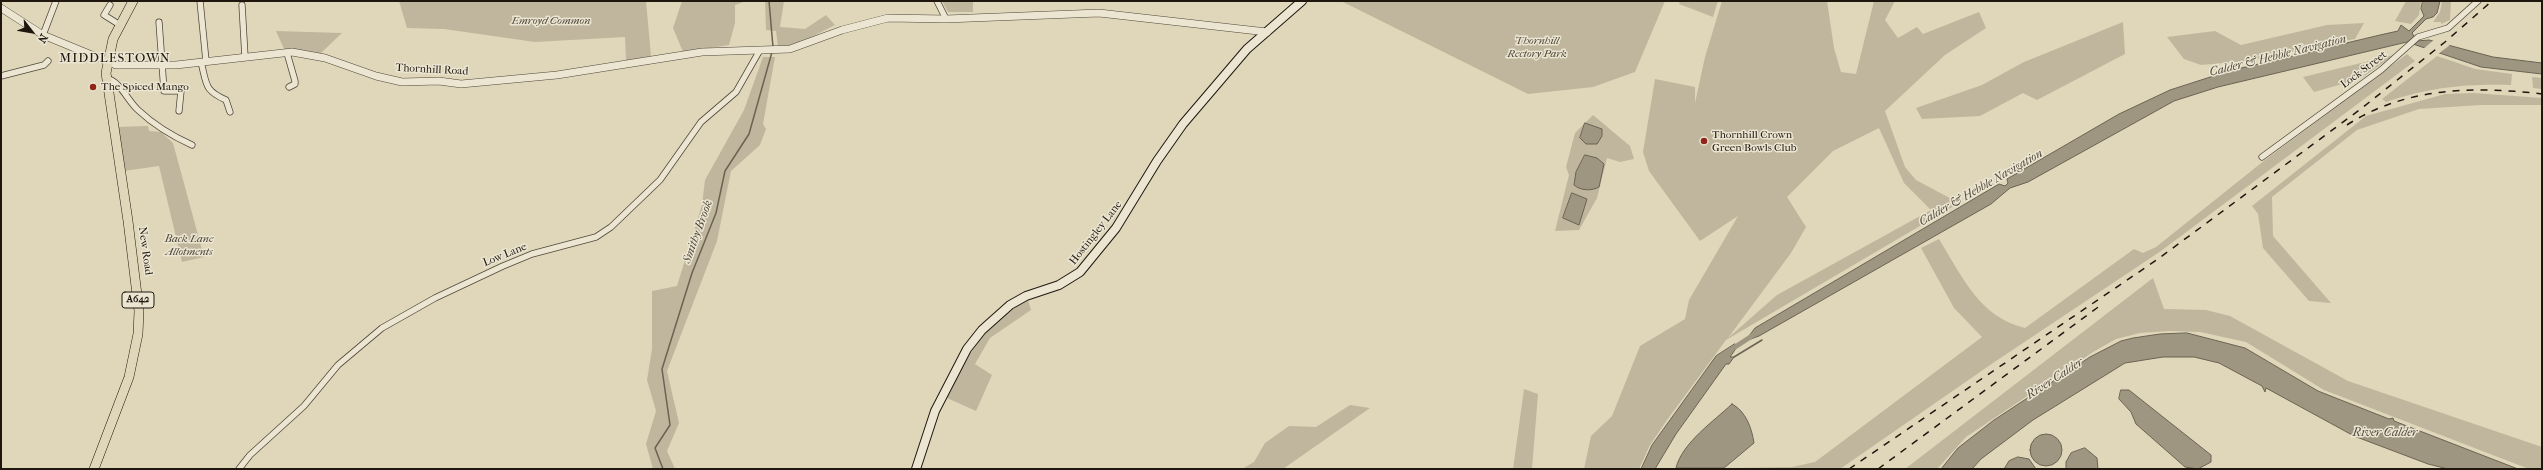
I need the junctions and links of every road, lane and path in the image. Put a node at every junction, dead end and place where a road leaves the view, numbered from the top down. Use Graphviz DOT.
graph roads {
  1 [pos="56,1"];
  2 [pos="132,1"];
  3 [pos="200,1"];
  4 [pos="937,1"];
  5 [pos="1302,1"];
  6 [pos="2478,1"];
  7 [pos="110,4"];
  8 [pos="242,5"];
  9 [pos="2,10"];
  10 [pos="946,19"];
  11 [pos="159,22"];
  12 [pos="120,25"];
  13 [pos="1267,32"];
  14 [pos="43,35"];
  15 [pos="760,50"];
  16 [pos="287,53"];
  17 [pos="245,57"];
  18 [pos="48,61"];
  19 [pos="107,61"];
  20 [pos="203,61"];
  21 [pos="162,65"];
  22 [pos="106,75"];
  23 [pos="1,76"];
  24 [pos="289,87"];
  25 [pos="179,111"];
  26 [pos="230,112"];
  27 [pos="192,145"];
  28 [pos="2262,157"];
  29 [pos="94,469"];
  30 [pos="239,469"];
  31 [pos="916,469"];
  1 -- 14 [label="street"];
  2 -- 12 [label="highway, New Road / A642"];
  3 -- 20 [label="street"];
  4 -- 10 [label="street"];
  5 -- 13 [label="main road, Hostingley Lane"];
  6 -- 28 [label="street, Lock Street"];
  7 -- 12 [label="street"];
  8 -- 17 [label="street"];
  9 -- 14 [label="street, Thornhill Road"];
  10 -- 13 [label="street, Thornhill Road"];
  10 -- 15 [label="street, Thornhill Road"];
  11 -- 21 [label="street"];
  12 -- 19 [label="highway, New Road / A642"];
  13 -- 31 [label="main road, Hostingley Lane"];
  14 -- 19 [label="street, Thornhill Road"];
  15 -- 16 [label="street, Thornhill Road"];
  15 -- 30 [label="street, Low Lane"];
  16 -- 17 [label="street, Thornhill Road"];
  16 -- 24 [label="street"];
  17 -- 20 [label="street, Thornhill Road"];
  18 -- 23 [label="street"];
  19 -- 21 [label="street, Thornhill Road"];
  19 -- 22 [label="highway, New Road / A642"];
  20 -- 21 [label="street, Thornhill Road"];
  20 -- 26 [label="street"];
  21 -- 25 [label="street"];
  22 -- 27 [label="street"];
  22 -- 29 [label="highway, New Road / A642"];
}
